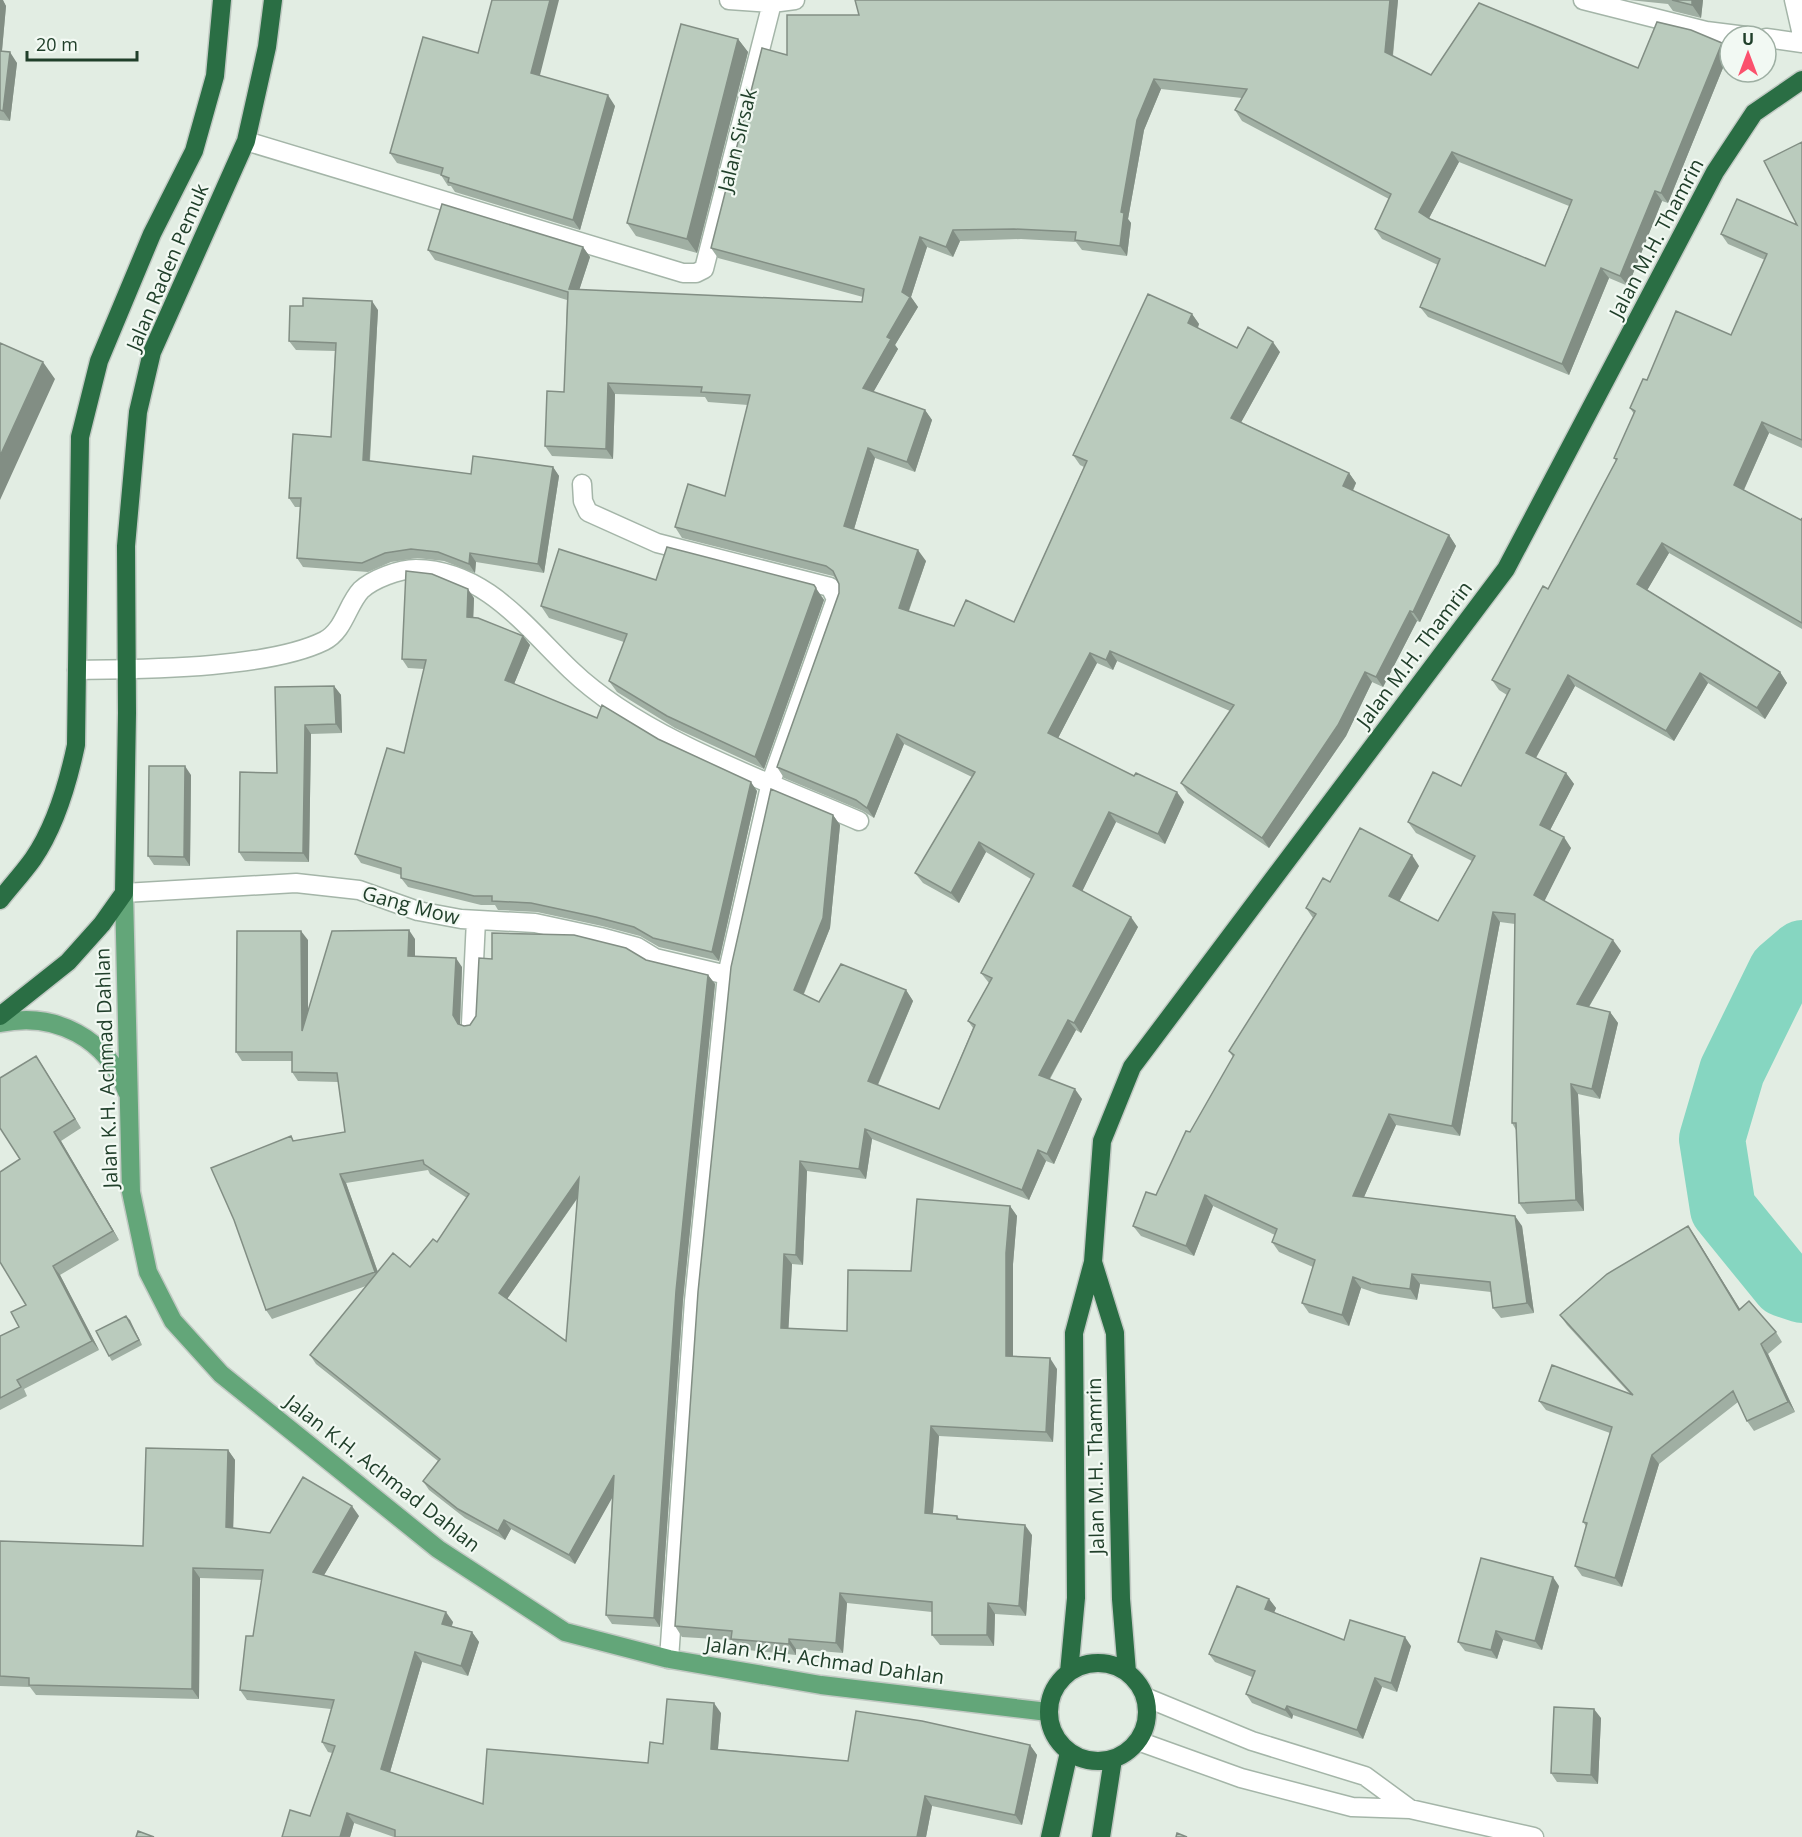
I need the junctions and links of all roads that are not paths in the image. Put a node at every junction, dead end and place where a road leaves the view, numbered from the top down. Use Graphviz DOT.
graph roads {
  1 [pos="222,0"];
  2 [pos="273,0"];
  3 [pos="729,0"];
  4 [pos="795,0"];
  5 [pos="1583,0"];
  6 [pos="1794,0"];
  7 [pos="772,3"];
  8 [pos="1718,32"];
  9 [pos="1802,35"];
  10 [pos="1778,40"];
  11 [pos="1802,43"];
  12 [pos="1802,80"];
  13 [pos="246,141"];
  14 [pos="582,484"];
  15 [pos="125,669"];
  16 [pos="77,670"];
  17 [pos="771,782"];
  18 [pos="859,821"];
  19 [pos="124,893"];
  20 [pos="0,900"];
  21 [pos="476,920"];
  22 [pos="727,975"];
  23 [pos="0,1016"];
  24 [pos="0,1023"];
  25 [pos="471,1024"];
  26 [pos="130,1099"];
  27 [pos="1093,1262"];
  28 [pos="669,1659"];
  29 [pos="1069,1672"];
  30 [pos="1127,1672"];
  31 [pos="1145,1697"];
  32 [pos="1048,1712"];
  33 [pos="1138,1741"];
  34 [pos="1069,1752"];
  35 [pos="1113,1760"];
  36 [pos="1410,1809"];
  37 [pos="1050,1837"];
  38 [pos="1101,1837"];
  39 [pos="1534,1837"];
  1 -- 16 [label="highway, Jalan Raden Pemuk"];
  2 -- 13 [label="highway, Jalan Raden Pemuk"];
  3 -- 7 [label="street"];
  4 -- 7 [label="street"];
  5 -- 8 [label="street"];
  6 -- 9 [label="street"];
  7 -- 13 [label="street, Jalan Sirsak"];
  10 -- 11 [label="street"];
  12 -- 27 [label="highway, Jalan M.H. Thamrin"];
  13 -- 15 [label="highway, Jalan Raden Pemuk"];
  14 -- 17 [label="street"];
  15 -- 16 [label="street"];
  15 -- 17 [label="street"];
  15 -- 19 [label="highway, Jalan Raden Pemuk"];
  16 -- 20 [label="highway, Jalan Raden Pemuk"];
  17 -- 18 [label="street"];
  17 -- 22 [label="street"];
  19 -- 21 [label="street, Gang Mow"];
  19 -- 23 [label="highway"];
  19 -- 26 [label="main road, Jalan K.H. Achmad Dahlan"];
  21 -- 22 [label="street, Gang Mow"];
  21 -- 25 [label="street"];
  22 -- 28 [label="street"];
  24 -- 26 [label="main road"];
  26 -- 28 [label="main road, Jalan K.H. Achmad Dahlan"];
  27 -- 29 [label="highway, Jalan M.H. Thamrin"];
  27 -- 30 [label="highway, Jalan M.H. Thamrin"];
  28 -- 32 [label="main road, Jalan K.H. Achmad Dahlan"];
  29 -- 30 [label="highway"];
  29 -- 32 [label="highway"];
  30 -- 31 [label="highway"];
  31 -- 33 [label="highway"];
  31 -- 36 [label="street"];
  32 -- 34 [label="highway"];
  33 -- 35 [label="highway"];
  33 -- 36 [label="street"];
  34 -- 35 [label="highway"];
  34 -- 37 [label="highway"];
  35 -- 38 [label="highway"];
  36 -- 39 [label="street"];
}
